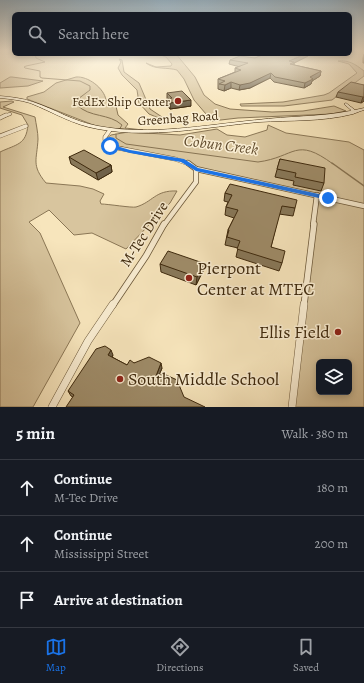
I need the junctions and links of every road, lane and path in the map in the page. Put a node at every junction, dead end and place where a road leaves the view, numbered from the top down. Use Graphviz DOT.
graph roads {
  1 [pos="0,97"];
  2 [pos="346,104"];
  3 [pos="364,109"];
  4 [pos="352,113"];
  5 [pos="10,114"];
  6 [pos="364,114"];
  7 [pos="0,118"];
  8 [pos="267,121"];
  9 [pos="26,126"];
  10 [pos="110,130"];
  11 [pos="0,136"];
  12 [pos="196,169"];
  13 [pos="317,195"];
  14 [pos="364,206"];
  15 [pos="52,407"];
  16 [pos="292,407"];
  1 -- 10 [label="main road, Greenbag Road"];
  2 -- 4 [label="main road"];
  3 -- 4 [label="main road, Greenbag Road"];
  4 -- 8 [label="main road, Greenbag Road"];
  5 -- 7 [label="street"];
  6 -- 8 [label="main road, Greenbag Road"];
  8 -- 10 [label="main road, Greenbag Road"];
  9 -- 11 [label="street"];
  10 -- 12 [label="street"];
  12 -- 13 [label="street"];
  12 -- 15 [label="street, M-Tec Drive"];
  13 -- 14 [label="street"];
  13 -- 16 [label="street"];
}
